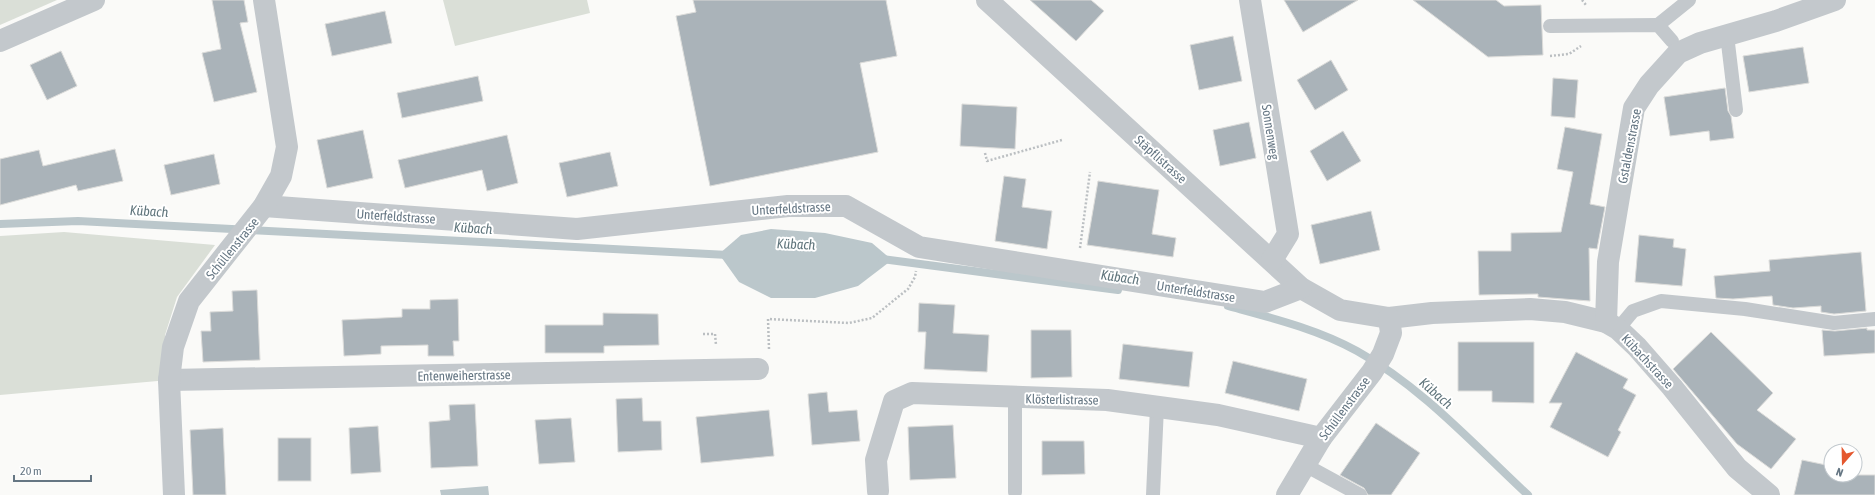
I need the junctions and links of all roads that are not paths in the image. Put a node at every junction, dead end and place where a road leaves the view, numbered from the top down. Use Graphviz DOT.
graph roads {
  1 [pos="94,0"];
  2 [pos="264,0"];
  3 [pos="987,0"];
  4 [pos="1250,0"];
  5 [pos="1689,0"];
  6 [pos="1835,0"];
  7 [pos="1658,25"];
  8 [pos="1550,26"];
  9 [pos="1727,35"];
  10 [pos="0,41"];
  11 [pos="1672,41"];
  12 [pos="1736,110"];
  13 [pos="260,211"];
  14 [pos="1272,260"];
  15 [pos="1301,288"];
  16 [pos="1340,310"];
  17 [pos="1388,318"];
  18 [pos="1875,319"];
  19 [pos="1612,326"];
  20 [pos="758,369"];
  21 [pos="169,380"];
  22 [pos="1015,398"];
  23 [pos="1157,407"];
  24 [pos="1321,438"];
  25 [pos="1305,465"];
  26 [pos="878,491"];
  27 [pos="1015,492"];
  28 [pos="174,495"];
  29 [pos="1153,495"];
  30 [pos="1287,495"];
  31 [pos="1360,495"];
  32 [pos="1769,495"];
  1 -- 10 [label="street"];
  2 -- 13 [label="street, Schüllenstrasse"];
  3 -- 14 [label="street, Stäpflistrasse"];
  4 -- 14 [label="street, Sonnenweg"];
  5 -- 7 [label="lane"];
  6 -- 9 [label="street, Gstaldenstrasse"];
  7 -- 8 [label="lane"];
  7 -- 11 [label="lane"];
  9 -- 12 [label="lane"];
  9 -- 19 [label="street, Gstaldenstrasse"];
  13 -- 15 [label="street, Unterfeldstrasse"];
  13 -- 21 [label="street, Schüllenstrasse"];
  14 -- 15 [label="street, Stäpflistrasse"];
  15 -- 16 [label="street, Stäpflistrasse"];
  16 -- 17 [label="street, Kübachstrasse"];
  17 -- 19 [label="street, Kübachstrasse"];
  17 -- 24 [label="street, Schüllenstrasse"];
  18 -- 19 [label="lane"];
  19 -- 32 [label="street, Kübachstrasse"];
  20 -- 21 [label="street, Entenweiherstrasse"];
  21 -- 28 [label="street, Schüllenstrasse"];
  22 -- 23 [label="street, Klösterlistrasse"];
  22 -- 26 [label="street, Klösterlistrasse"];
  22 -- 27 [label="lane"];
  23 -- 24 [label="street, Klösterlistrasse"];
  23 -- 29 [label="lane"];
  24 -- 25 [label="street, Schüllenstrasse"];
  25 -- 30 [label="street, Schüllenstrasse"];
  25 -- 31 [label="lane"];
}
